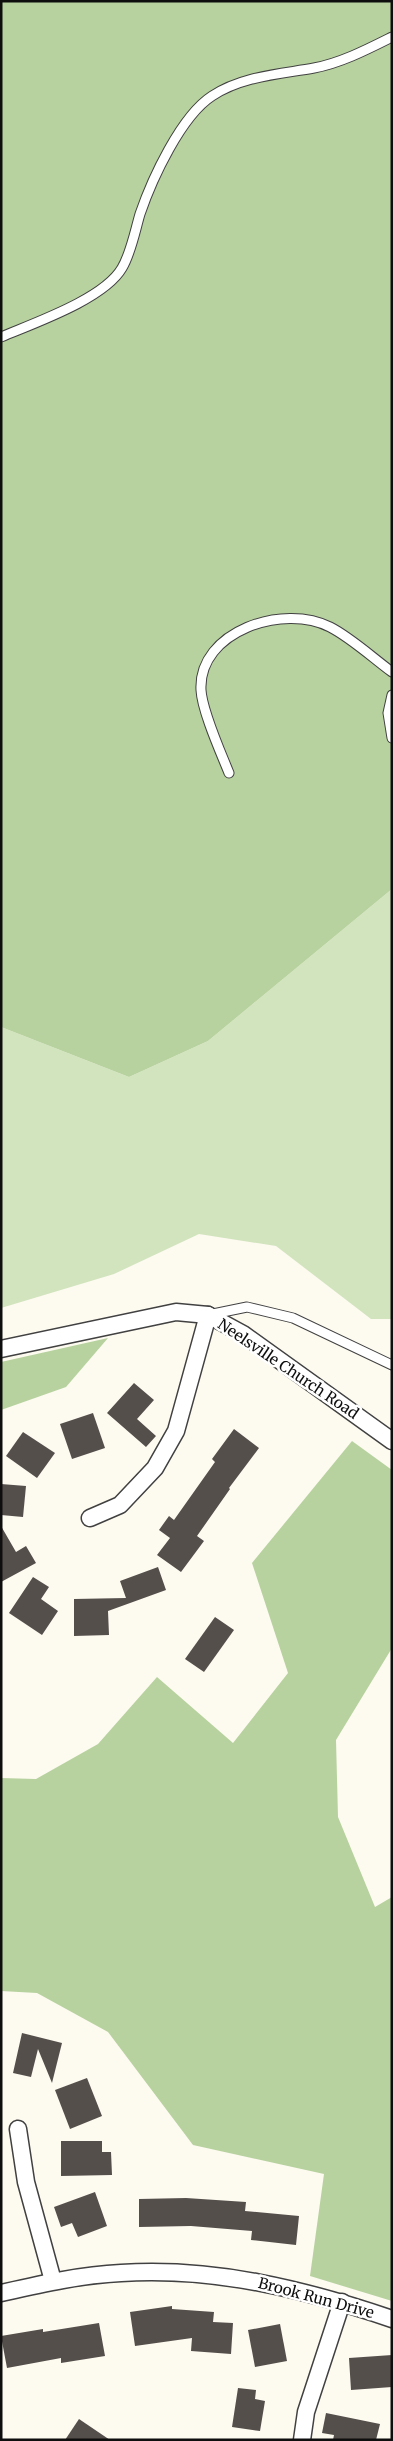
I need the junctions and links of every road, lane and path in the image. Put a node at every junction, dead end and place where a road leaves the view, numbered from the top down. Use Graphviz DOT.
graph roads {
  1 [pos="392,37"];
  2 [pos="1,337"];
  3 [pos="392,672"];
  4 [pos="392,695"];
  5 [pos="392,738"];
  6 [pos="229,773"];
  7 [pos="208,1315"];
  8 [pos="1,1349"];
  9 [pos="392,1365"];
  10 [pos="392,1442"];
  11 [pos="90,1518"];
  12 [pos="18,2129"];
  13 [pos="53,2281"];
  14 [pos="1,2293"];
  15 [pos="342,2302"];
  16 [pos="392,2319"];
  17 [pos="302,2440"];
  1 -- 2 [label="lane"];
  3 -- 6 [label="lane"];
  4 -- 5 [label="lane"];
  7 -- 8 [label="street, Neelsville Church Road"];
  7 -- 9 [label="lane"];
  7 -- 10 [label="street, Neelsville Church Road"];
  7 -- 11 [label="street"];
  12 -- 13 [label="street"];
  13 -- 14 [label="street, Brook Run Drive"];
  13 -- 15 [label="street, Brook Run Drive"];
  15 -- 16 [label="street, Brook Run Drive"];
  15 -- 17 [label="street"];
}
